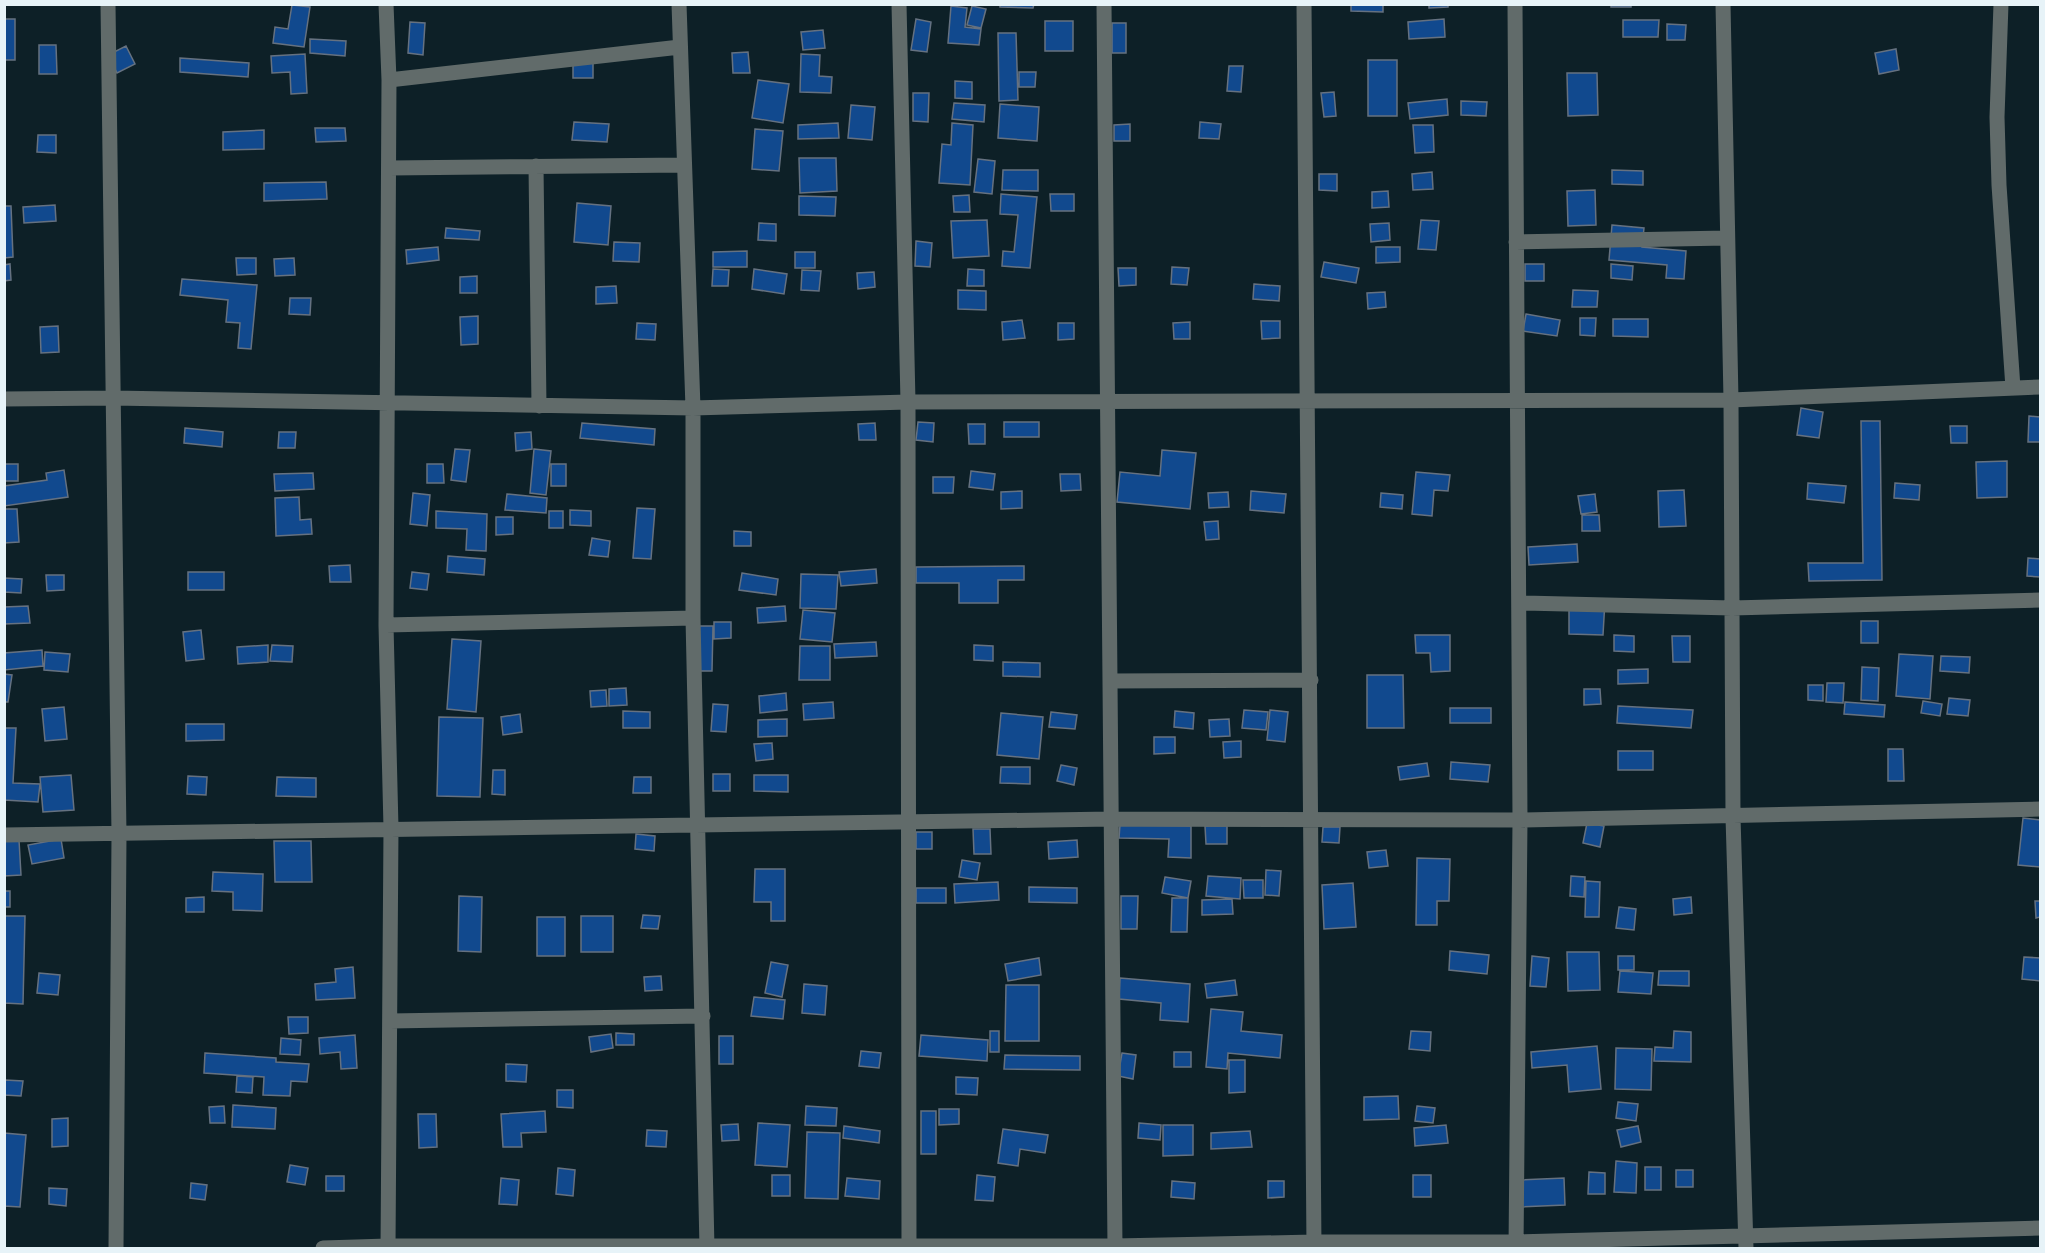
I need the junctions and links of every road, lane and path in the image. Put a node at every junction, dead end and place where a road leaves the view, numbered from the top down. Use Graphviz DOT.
graph roads {
  1 [pos="108,4"];
  2 [pos="386,4"];
  3 [pos="679,4"];
  4 [pos="898,4"];
  5 [pos="1104,4"];
  6 [pos="1304,4"];
  7 [pos="1515,4"];
  8 [pos="1723,4"];
  9 [pos="2001,4"];
  10 [pos="680,46"];
  11 [pos="389,80"];
  12 [pos="684,165"];
  13 [pos="536,166"];
  14 [pos="389,168"];
  15 [pos="1726,238"];
  16 [pos="1516,242"];
  17 [pos="2040,387"];
  18 [pos="2013,388"];
  19 [pos="113,398"];
  20 [pos="4,399"];
  21 [pos="1517,399"];
  22 [pos="1731,400"];
  23 [pos="909,402"];
  24 [pos="1109,402"];
  25 [pos="1308,402"];
  26 [pos="388,404"];
  27 [pos="539,406"];
  28 [pos="693,408"];
  29 [pos="2040,600"];
  30 [pos="1519,603"];
  31 [pos="1732,608"];
  32 [pos="693,618"];
  33 [pos="386,625"];
  34 [pos="1311,680"];
  35 [pos="1111,681"];
  36 [pos="2040,809"];
  37 [pos="1733,817"];
  38 [pos="1112,819"];
  39 [pos="1313,820"];
  40 [pos="1520,820"];
  41 [pos="907,822"];
  42 [pos="698,825"];
  43 [pos="391,828"];
  44 [pos="4,835"];
  45 [pos="118,835"];
  46 [pos="703,1016"];
  47 [pos="390,1021"];
  48 [pos="2040,1228"];
  49 [pos="1746,1241"];
  50 [pos="1314,1245"];
  51 [pos="1516,1245"];
  52 [pos="388,1247"];
  53 [pos="707,1247"];
  54 [pos="909,1247"];
  55 [pos="1115,1247"];
  56 [pos="116,1248"];
  57 [pos="323,1248"];
  1 -- 19 [label="street"];
  2 -- 11 [label="street"];
  3 -- 10 [label="street"];
  4 -- 23 [label="street"];
  5 -- 24 [label="street"];
  6 -- 25 [label="street"];
  7 -- 16 [label="street"];
  8 -- 15 [label="street"];
  9 -- 18 [label="street"];
  10 -- 11 [label="street"];
  10 -- 12 [label="street"];
  11 -- 14 [label="street"];
  12 -- 13 [label="street"];
  12 -- 28 [label="street"];
  13 -- 14 [label="street"];
  13 -- 27 [label="street"];
  14 -- 26 [label="street"];
  15 -- 16 [label="street"];
  15 -- 22 [label="street"];
  16 -- 21 [label="street"];
  17 -- 18 [label="street"];
  18 -- 22 [label="street"];
  19 -- 20 [label="street"];
  19 -- 26 [label="street"];
  19 -- 45 [label="street"];
  21 -- 22 [label="street"];
  21 -- 25 [label="street"];
  21 -- 30 [label="street"];
  22 -- 31 [label="street"];
  23 -- 24 [label="street"];
  23 -- 28 [label="street"];
  23 -- 41 [label="street"];
  24 -- 25 [label="street"];
  24 -- 35 [label="street"];
  25 -- 34 [label="street"];
  26 -- 27 [label="street"];
  26 -- 33 [label="street"];
  27 -- 28 [label="street"];
  28 -- 32 [label="street"];
  29 -- 31 [label="street"];
  30 -- 31 [label="street"];
  30 -- 40 [label="street"];
  31 -- 37 [label="street"];
  32 -- 33 [label="street"];
  32 -- 42 [label="street"];
  33 -- 43 [label="street"];
  34 -- 35 [label="street"];
  34 -- 39 [label="street"];
  35 -- 38 [label="street"];
  36 -- 37 [label="street"];
  37 -- 40 [label="street"];
  37 -- 49 [label="street"];
  38 -- 39 [label="street"];
  38 -- 41 [label="street"];
  38 -- 55 [label="street"];
  39 -- 40 [label="street"];
  39 -- 50 [label="street"];
  40 -- 51 [label="street"];
  41 -- 42 [label="street"];
  41 -- 54 [label="street"];
  42 -- 43 [label="street"];
  42 -- 46 [label="street"];
  43 -- 45 [label="street"];
  43 -- 47 [label="street"];
  44 -- 45 [label="street"];
  45 -- 56 [label="street"];
  46 -- 47 [label="street"];
  46 -- 53 [label="street"];
  47 -- 52 [label="street"];
  48 -- 49 [label="street"];
  49 -- 51 [label="street"];
  50 -- 51 [label="street"];
  50 -- 55 [label="street"];
  52 -- 53 [label="street"];
  52 -- 57 [label="street"];
  53 -- 54 [label="street"];
  54 -- 55 [label="street"];
}
